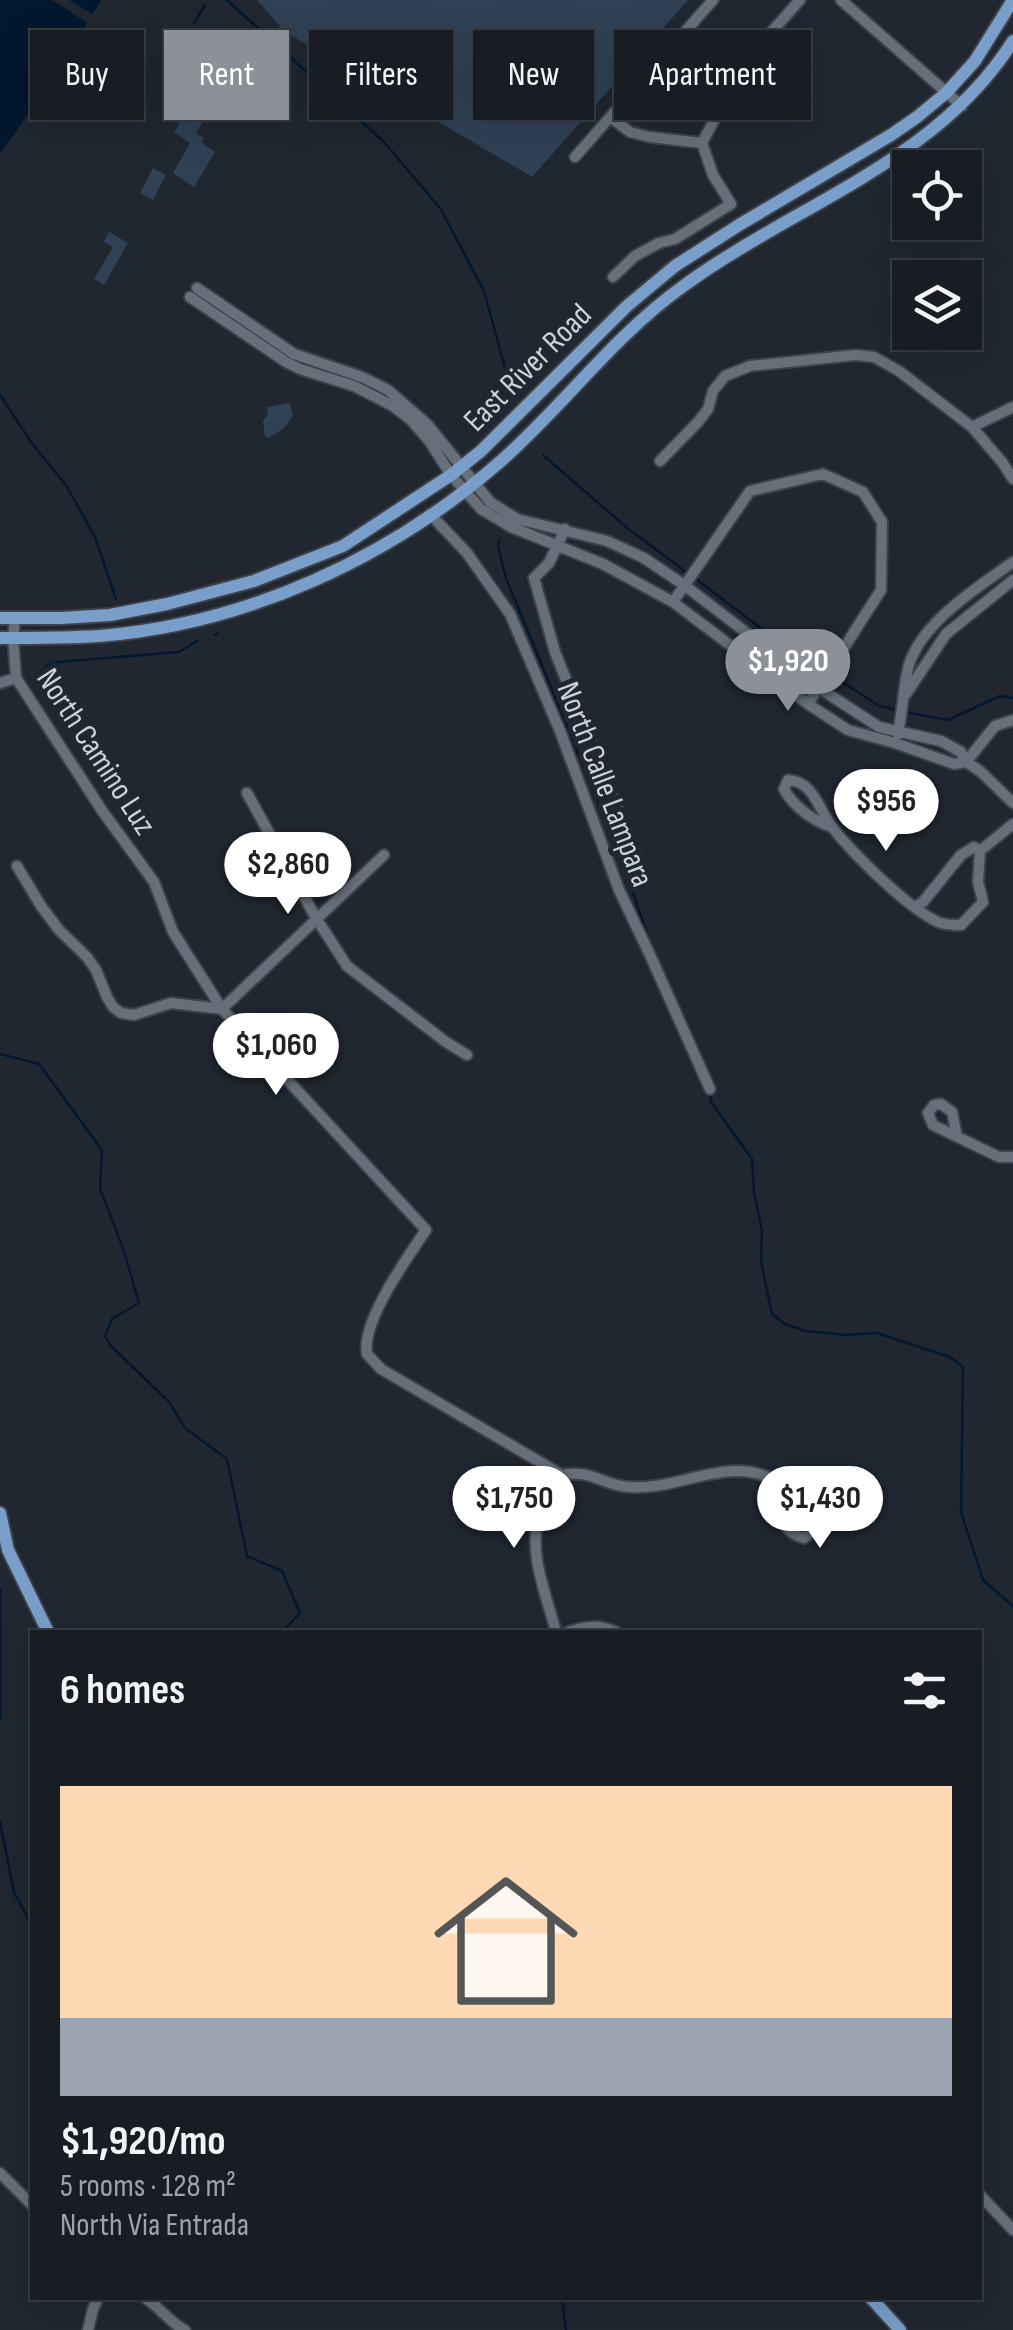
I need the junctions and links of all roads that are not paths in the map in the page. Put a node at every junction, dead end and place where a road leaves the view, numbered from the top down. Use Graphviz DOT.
graph roads {
  1 [pos="713,0"];
  2 [pos="840,0"];
  3 [pos="1013,0"];
  4 [pos="796,1"];
  5 [pos="1013,40"];
  6 [pos="946,93"];
  7 [pos="962,106"];
  8 [pos="610,118"];
  9 [pos="702,143"];
  10 [pos="575,156"];
  11 [pos="613,277"];
  12 [pos="194,293"];
  13 [pos="1013,407"];
  14 [pos="972,427"];
  15 [pos="660,461"];
  16 [pos="456,471"];
  17 [pos="1013,479"];
  18 [pos="469,487"];
  19 [pos="430,514"];
  20 [pos="565,529"];
  21 [pos="559,546"];
  22 [pos="1013,562"];
  23 [pos="1013,580"];
  24 [pos="684,585"];
  25 [pos="673,602"];
  26 [pos="7,618"];
  27 [pos="940,619"];
  28 [pos="950,630"];
  29 [pos="6,638"];
  30 [pos="16,678"];
  31 [pos="0,683"];
  32 [pos="819,688"];
  33 [pos="905,695"];
  34 [pos="808,704"];
  35 [pos="1013,720"];
  36 [pos="897,737"];
  37 [pos="966,762"];
  38 [pos="247,793"];
  39 [pos="1013,803"];
  40 [pos="1013,824"];
  41 [pos="832,827"];
  42 [pos="980,851"];
  43 [pos="384,855"];
  44 [pos="636,856"];
  45 [pos="17,866"];
  46 [pos="916,907"];
  47 [pos="316,918"];
  48 [pos="222,1010"];
  49 [pos="467,1054"];
  50 [pos="710,1089"];
  51 [pos="957,1136"];
  52 [pos="1013,1156"];
  53 [pos="562,1475"];
  54 [pos="775,1481"];
  55 [pos="0,1513"];
  56 [pos="47,1630"];
  57 [pos="555,1630"];
  58 [pos="576,1630"];
  59 [pos="612,1630"];
  60 [pos="0,2174"];
  61 [pos="982,2197"];
  62 [pos="30,2203"];
  63 [pos="1013,2230"];
  64 [pos="97,2300"];
  65 [pos="149,2300"];
  66 [pos="873,2300"];
  67 [pos="88,2330"];
  68 [pos="186,2330"];
  69 [pos="900,2330"];
  1 -- 8 [label="street"];
  2 -- 6 [label="street"];
  3 -- 6 [label="main road, East River Road"];
  4 -- 9 [label="street"];
  5 -- 7 [label="main road, East River Road"];
  6 -- 7 [label="street"];
  6 -- 16 [label="main road, East River Road"];
  7 -- 18 [label="main road, East River Road"];
  8 -- 9 [label="street"];
  8 -- 10 [label="street"];
  9 -- 11 [label="street"];
  12 -- 16 [label="street"];
  13 -- 14 [label="street"];
  14 -- 15 [label="street"];
  14 -- 17 [label="street"];
  16 -- 18 [label="street"];
  16 -- 26 [label="main road, East River Road"];
  18 -- 19 [label="main road, East River Road"];
  18 -- 20 [label="street"];
  18 -- 21 [label="street"];
  19 -- 29 [label="main road, East River Road"];
  19 -- 50 [label="street, North Calle Lampara"];
  20 -- 21 [label="street, North Calle Lampara"];
  20 -- 24 [label="street"];
  21 -- 25 [label="street"];
  21 -- 44 [label="street, North Calle Lampara"];
  22 -- 27 [label="street"];
  23 -- 28 [label="street"];
  24 -- 25 [label="street"];
  24 -- 32 [label="street"];
  24 -- 32 [label="street"];
  25 -- 34 [label="street"];
  26 -- 29 [label="street, North Camino Luz"];
  27 -- 28 [label="street"];
  27 -- 33 [label="street"];
  28 -- 33 [label="street"];
  29 -- 30 [label="street, North Camino Luz"];
  30 -- 31 [label="street"];
  30 -- 48 [label="street, North Camino Luz"];
  32 -- 34 [label="street"];
  32 -- 36 [label="street"];
  33 -- 36 [label="street"];
  34 -- 36 [label="street"];
  35 -- 37 [label="street"];
  36 -- 37 [label="street"];
  36 -- 37 [label="street"];
  37 -- 39 [label="street"];
  38 -- 47 [label="street"];
  40 -- 42 [label="street"];
  41 -- 41 [label="street"];
  41 -- 46 [label="street"];
  42 -- 46 [label="street"];
  42 -- 46 [label="street"];
  43 -- 47 [label="street"];
  45 -- 48 [label="street"];
  47 -- 48 [label="street"];
  47 -- 49 [label="street"];
  48 -- 53 [label="street, North Camino Luz"];
  51 -- 52 [label="street"];
  53 -- 54 [label="street"];
  53 -- 57 [label="street"];
  54 -- 54 [label="street"];
  55 -- 56 [label="main road"];
  58 -- 59 [label="street"];
  60 -- 62 [label="street"];
  61 -- 63 [label="street"];
  64 -- 67 [label="street"];
  65 -- 68 [label="street"];
  66 -- 69 [label="main road"];
}
